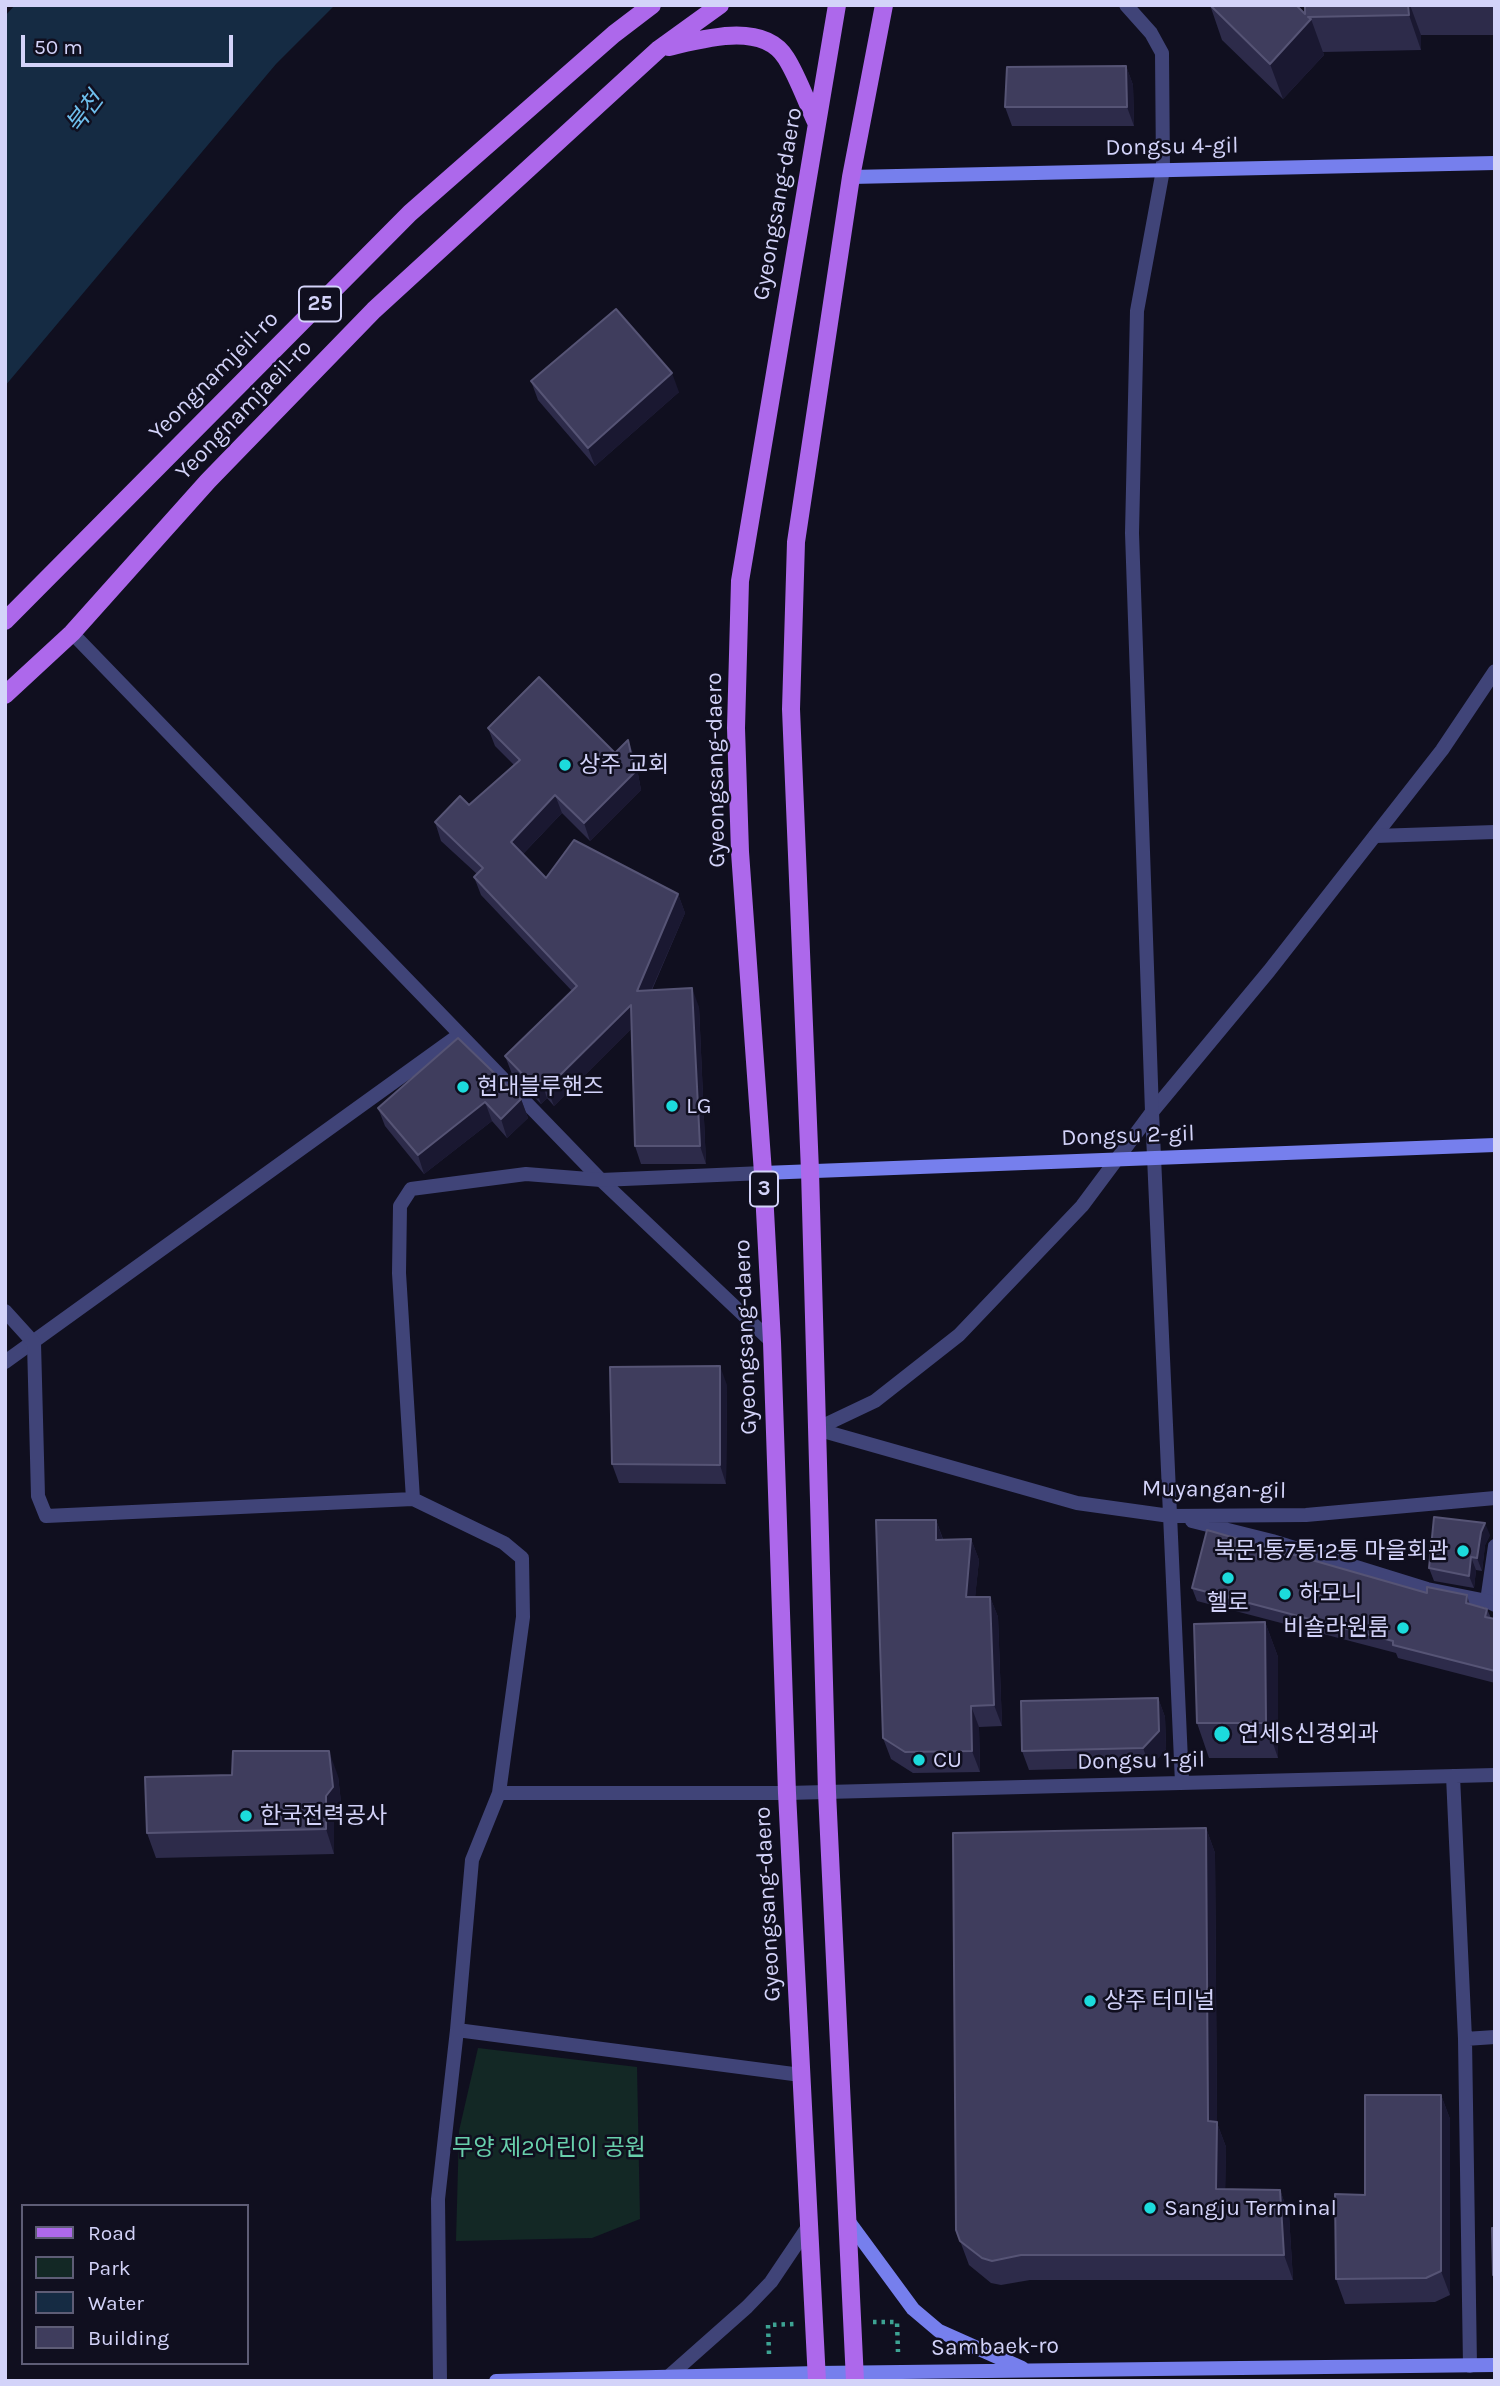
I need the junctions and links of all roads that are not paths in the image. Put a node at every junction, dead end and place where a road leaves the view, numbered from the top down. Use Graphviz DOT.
graph roads {
  1 [pos="652,5"];
  2 [pos="720,5"];
  3 [pos="837,5"];
  4 [pos="884,5"];
  5 [pos="1126,5"];
  6 [pos="659,49"];
  7 [pos="816,122"];
  8 [pos="1495,163"];
  9 [pos="1163,170"];
  10 [pos="851,177"];
  11 [pos="5,621"];
  12 [pos="72,634"];
  13 [pos="1495,671"];
  14 [pos="5,695"];
  15 [pos="1495,832"];
  16 [pos="1375,836"];
  17 [pos="459,1035"];
  18 [pos="1152,1112"];
  19 [pos="1495,1145"];
  20 [pos="1154,1157"];
  21 [pos="1116,1159"];
  22 [pos="810,1171"];
  23 [pos="763,1173"];
  24 [pos="601,1180"];
  25 [pos="5,1311"];
  26 [pos="772,1342"];
  27 [pos="34,1343"];
  28 [pos="5,1362"];
  29 [pos="816,1429"];
  30 [pos="1495,1498"];
  31 [pos="413,1499"];
  32 [pos="1170,1516"];
  33 [pos="1495,1546"];
  34 [pos="1491,1603"];
  35 [pos="1495,1774"];
  36 [pos="1453,1776"];
  37 [pos="1182,1783"];
  38 [pos="827,1792"];
  39 [pos="499,1793"];
  40 [pos="788,1793"];
  41 [pos="457,2030"];
  42 [pos="1495,2037"];
  43 [pos="1465,2039"];
  44 [pos="801,2075"];
  45 [pos="849,2222"];
  46 [pos="810,2224"];
  47 [pos="1495,2365"];
  48 [pos="1470,2366"];
  49 [pos="1026,2370"];
  50 [pos="1216,2374"];
  51 [pos="817,2377"];
  52 [pos="854,2377"];
  53 [pos="671,2379"];
  54 [pos="440,2381"];
  55 [pos="496,2381"];
  56 [pos="1007,2381"];
  1 -- 11 [label="main road, Yeongnamjeil-ro / 25"];
  2 -- 6 [label="main road, Yeongnamjaeil-ro"];
  3 -- 7 [label="main road, Gyeongsang-daero / 3"];
  4 -- 10 [label="main road, 3"];
  5 -- 9 [label="street"];
  6 -- 7 [label="main road"];
  6 -- 12 [label="main road, Yeongnamjaeil-ro"];
  7 -- 23 [label="main road, Gyeongsang-daero / 3"];
  8 -- 9 [label="street, Dongsu 4-gil"];
  9 -- 10 [label="street, Dongsu 4-gil"];
  9 -- 18 [label="street"];
  10 -- 22 [label="main road, 3"];
  12 -- 14 [label="main road, Yeongnamjaeil-ro"];
  12 -- 17 [label="street"];
  13 -- 16 [label="street"];
  15 -- 16 [label="street"];
  16 -- 18 [label="street"];
  17 -- 24 [label="street"];
  17 -- 27 [label="street"];
  18 -- 20 [label="street"];
  18 -- 21 [label="street"];
  19 -- 20 [label="street, Dongsu 2-gil"];
  20 -- 21 [label="street, Dongsu 2-gil"];
  20 -- 32 [label="street"];
  21 -- 22 [label="street, Dongsu 2-gil"];
  21 -- 29 [label="street"];
  22 -- 23 [label="street, Dongsu 2-gil"];
  22 -- 29 [label="main road, 3"];
  23 -- 24 [label="street"];
  23 -- 26 [label="main road, Gyeongsang-daero / 3"];
  24 -- 26 [label="street"];
  24 -- 31 [label="street"];
  25 -- 27 [label="street"];
  26 -- 40 [label="main road, Gyeongsang-daero / 3"];
  27 -- 28 [label="street"];
  27 -- 31 [label="street"];
  29 -- 32 [label="street, Muyangan-gil"];
  29 -- 38 [label="main road, 3"];
  30 -- 32 [label="street, Muyangan-gil"];
  31 -- 39 [label="street"];
  32 -- 34 [label="street"];
  32 -- 37 [label="street"];
  33 -- 34 [label="street"];
  35 -- 36 [label="street, Dongsu 1-gil"];
  36 -- 37 [label="street, Dongsu 1-gil"];
  36 -- 43 [label="street"];
  37 -- 38 [label="street, Dongsu 1-gil"];
  38 -- 40 [label="street, Dongsu 1-gil"];
  38 -- 45 [label="main road, 3"];
  39 -- 40 [label="street, Dongsu 1-gil"];
  39 -- 41 [label="street"];
  40 -- 44 [label="main road, Gyeongsang-daero / 3"];
  41 -- 44 [label="street"];
  41 -- 54 [label="street"];
  42 -- 43 [label="street"];
  43 -- 48 [label="street"];
  44 -- 46 [label="main road, Gyeongsang-daero / 3"];
  45 -- 49 [label="street"];
  45 -- 52 [label="main road, 3"];
  46 -- 51 [label="main road, Gyeongsang-daero / 3"];
  46 -- 53 [label="street"];
  47 -- 48 [label="street, Sambaek-ro"];
  48 -- 50 [label="street, Sambaek-ro"];
  49 -- 50 [label="street, Sambaek-ro"];
  49 -- 52 [label="street, Sambaek-ro"];
  49 -- 56 [label="street"];
  51 -- 52 [label="street, Sambaek-ro"];
  51 -- 53 [label="street, Sambaek-ro"];
  53 -- 55 [label="street, Sambaek-ro"];
}
